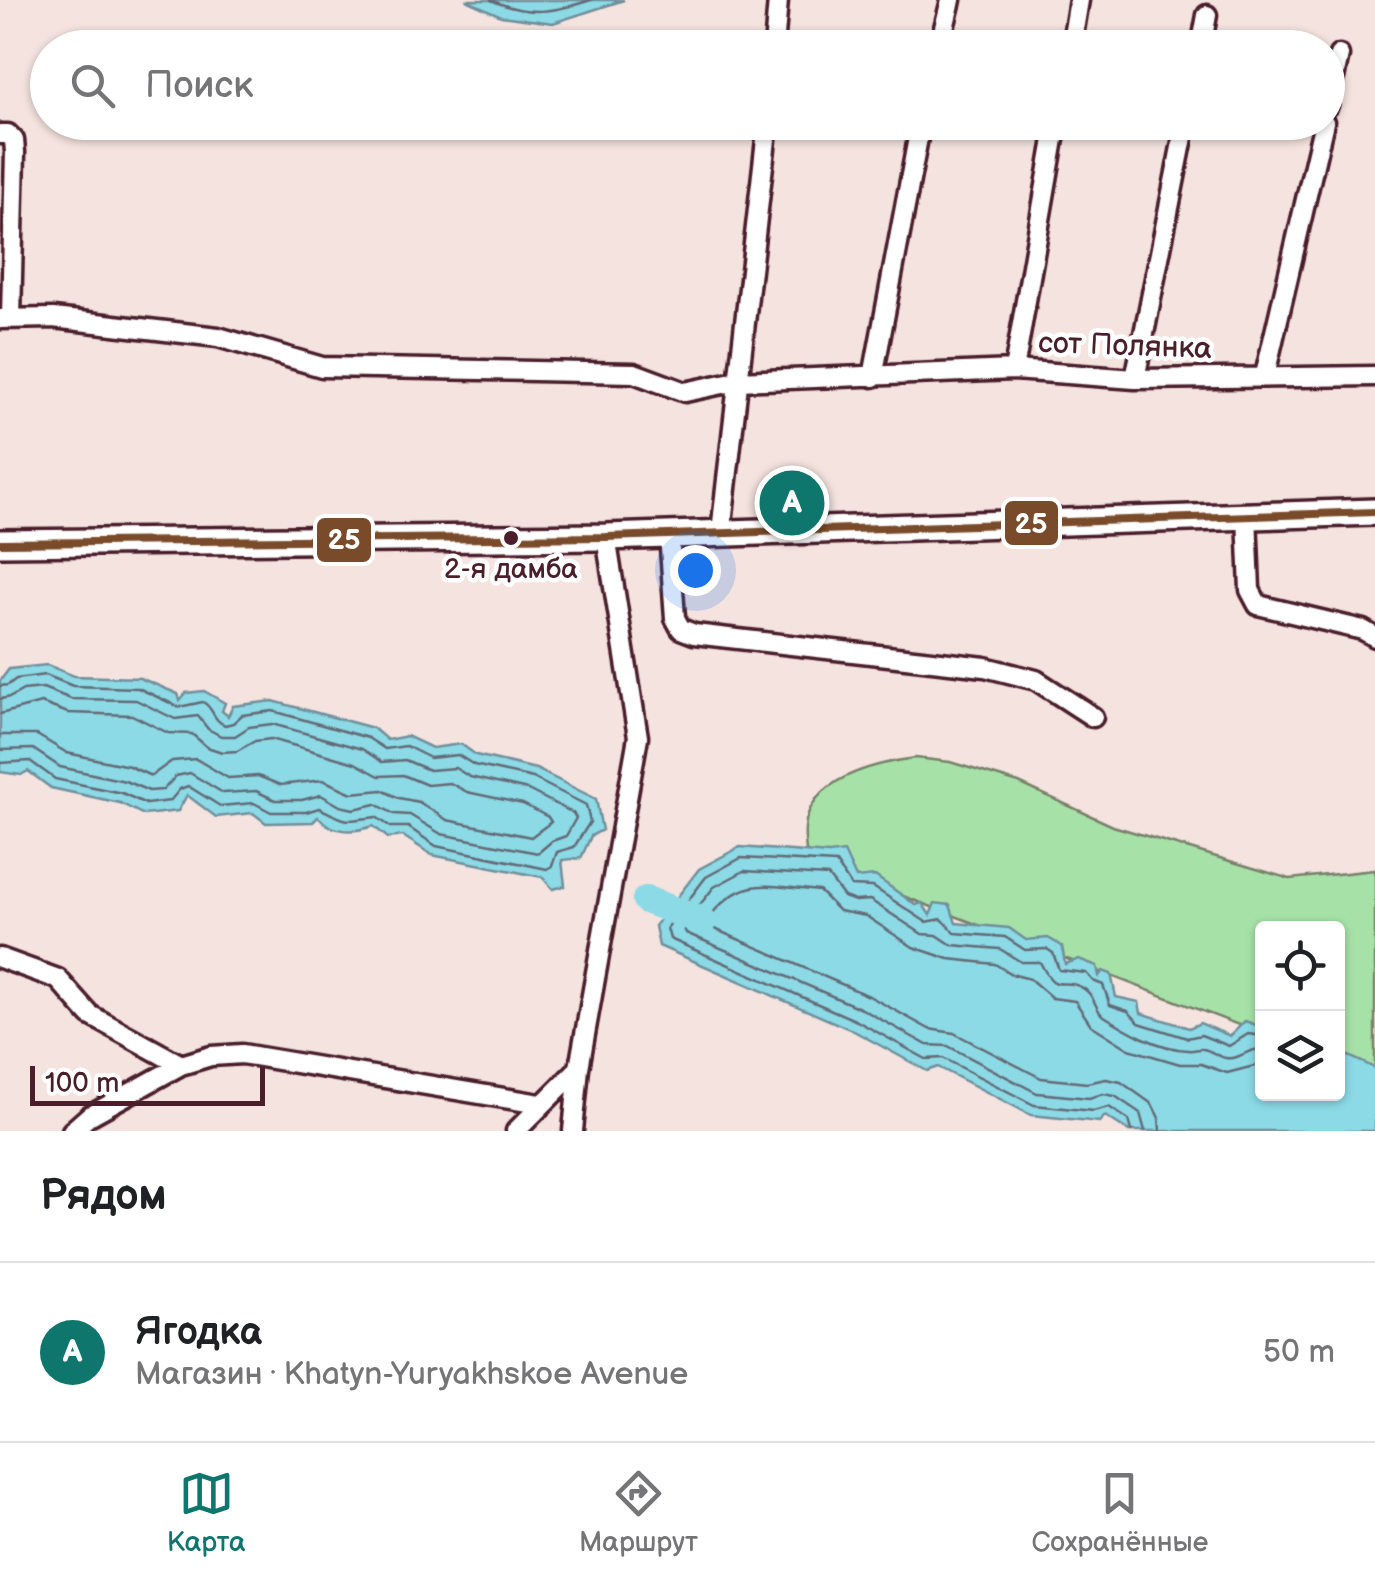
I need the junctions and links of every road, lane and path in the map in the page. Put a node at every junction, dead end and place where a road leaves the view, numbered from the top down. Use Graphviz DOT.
graph roads {
  1 [pos="778,0"];
  2 [pos="951,0"];
  3 [pos="1079,0"];
  4 [pos="1208,14"];
  5 [pos="776,30"];
  6 [pos="944,30"];
  7 [pos="1074,30"];
  8 [pos="1205,30"];
  9 [pos="0,134"];
  10 [pos="766,140"];
  11 [pos="918,140"];
  12 [pos="1055,140"];
  13 [pos="1182,140"];
  14 [pos="1320,140"];
  15 [pos="5,319"];
  16 [pos="1014,370"];
  17 [pos="1264,375"];
  18 [pos="1375,376"];
  19 [pos="873,377"];
  20 [pos="1135,380"];
  21 [pos="736,381"];
  22 [pos="1375,512"];
  23 [pos="1247,516"];
  24 [pos="721,532"];
  25 [pos="670,534"];
  26 [pos="606,537"];
  27 [pos="0,542"];
  28 [pos="1375,637"];
  29 [pos="1093,717"];
  30 [pos="0,958"];
  31 [pos="181,1065"];
  32 [pos="579,1068"];
  33 [pos="540,1104"];
  34 [pos="72,1131"];
  35 [pos="516,1131"];
  36 [pos="573,1131"];
  1 -- 5 [label="street"];
  2 -- 6 [label="street"];
  3 -- 7 [label="street"];
  4 -- 8 [label="street"];
  9 -- 15 [label="street"];
  10 -- 21 [label="street"];
  11 -- 19 [label="street"];
  12 -- 16 [label="street"];
  13 -- 20 [label="street"];
  14 -- 17 [label="street"];
  15 -- 21 [label="street, сот Полянка"];
  16 -- 19 [label="street, сот Полянка"];
  16 -- 20 [label="street, сот Полянка"];
  17 -- 18 [label="street, сот Полянка"];
  17 -- 20 [label="street, сот Полянка"];
  19 -- 21 [label="street, сот Полянка"];
  21 -- 24 [label="street"];
  22 -- 23 [label="main road"];
  23 -- 24 [label="main road"];
  23 -- 28 [label="street"];
  24 -- 25 [label="main road"];
  25 -- 26 [label="main road"];
  25 -- 29 [label="street"];
  26 -- 27 [label="main road"];
  26 -- 32 [label="street"];
  30 -- 31 [label="street"];
  31 -- 33 [label="street"];
  31 -- 34 [label="street"];
  32 -- 33 [label="street"];
  32 -- 36 [label="street"];
  33 -- 35 [label="street"];
}
